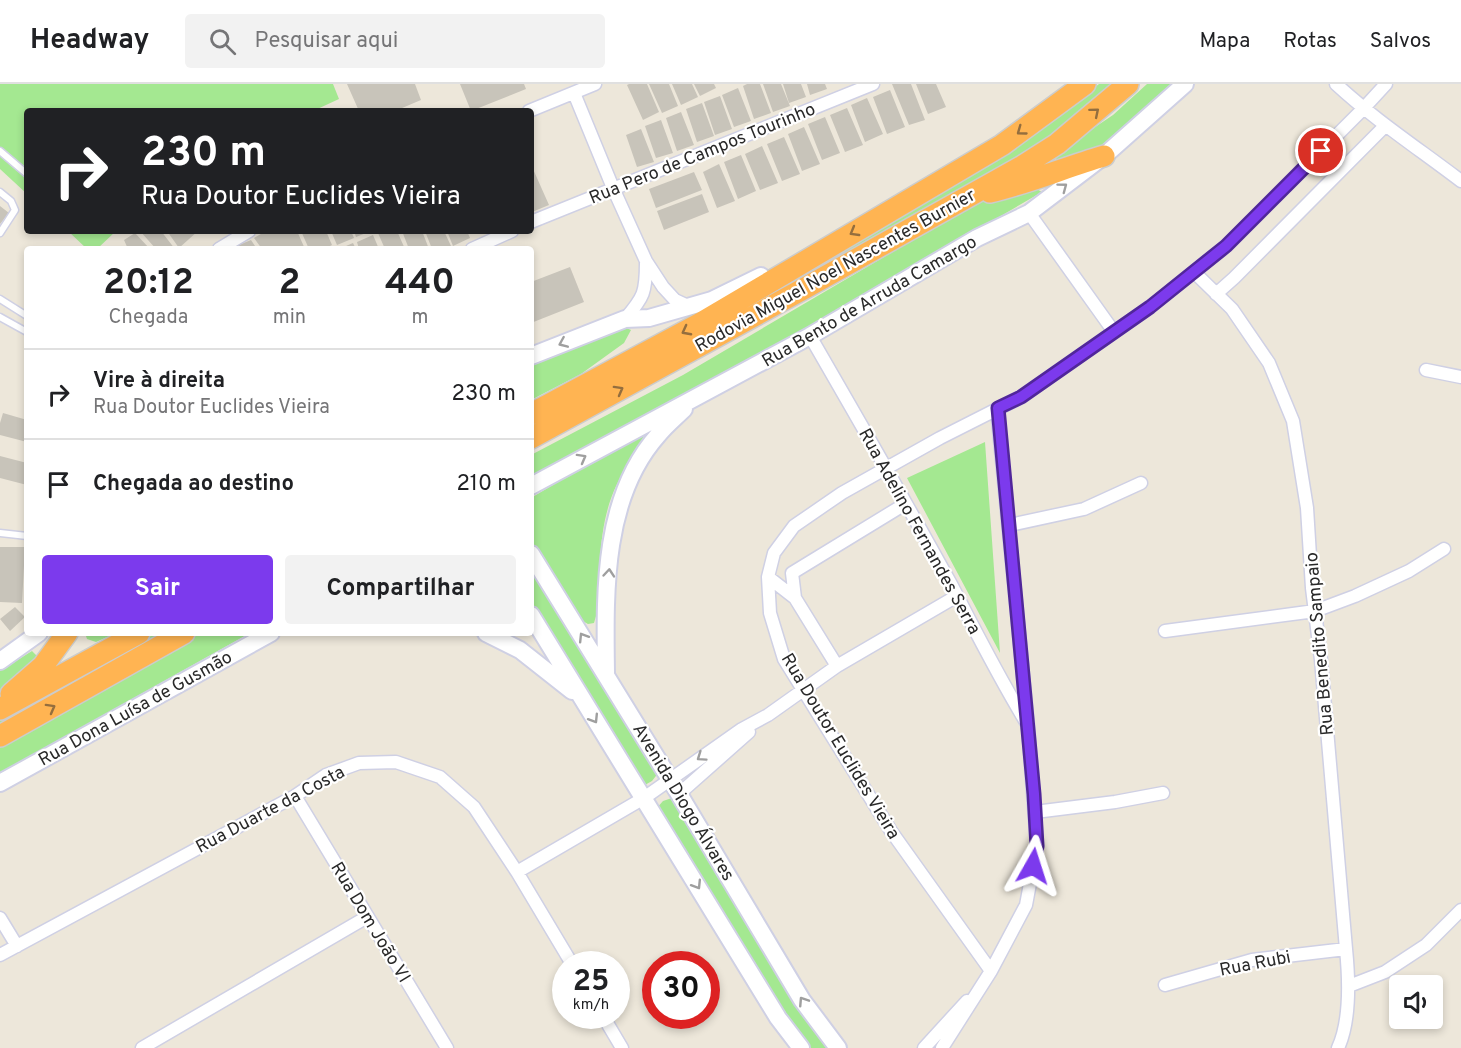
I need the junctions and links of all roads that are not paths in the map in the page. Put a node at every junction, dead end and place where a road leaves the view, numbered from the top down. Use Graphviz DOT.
graph roads {
  1 [pos="596,84"];
  2 [pos="873,84"];
  3 [pos="1085,84"];
  4 [pos="1128,84"];
  5 [pos="1185,84"];
  6 [pos="1336,84"];
  7 [pos="1386,84"];
  8 [pos="574,93"];
  9 [pos="534,109"];
  10 [pos="1363,109"];
  11 [pos="1385,126"];
  12 [pos="0,151"];
  13 [pos="1104,156"];
  14 [pos="24,171"];
  15 [pos="1461,181"];
  16 [pos="613,188"];
  17 [pos="0,192"];
  18 [pos="963,198"];
  19 [pos="1029,213"];
  20 [pos="534,221"];
  21 [pos="0,233"];
  22 [pos="244,234"];
  23 [pos="505,234"];
  24 [pos="224,246"];
  25 [pos="479,246"];
  26 [pos="815,255"];
  27 [pos="646,261"];
  28 [pos="1194,272"];
  29 [pos="1216,294"];
  30 [pos="0,299"];
  31 [pos="690,307"];
  32 [pos="24,314"];
  33 [pos="1,319"];
  34 [pos="625,319"];
  35 [pos="24,330"];
  36 [pos="1114,332"];
  37 [pos="810,336"];
  38 [pos="534,355"];
  39 [pos="1426,370"];
  40 [pos="1461,377"];
  41 [pos="695,398"];
  42 [pos="998,408"];
  43 [pos="534,412"];
  44 [pos="534,436"];
  45 [pos="886,468"];
  46 [pos="1142,483"];
  47 [pos="534,484"];
  48 [pos="905,504"];
  49 [pos="1010,525"];
  50 [pos="0,533"];
  51 [pos="24,536"];
  52 [pos="1444,549"];
  53 [pos="534,559"];
  54 [pos="768,577"];
  55 [pos="957,596"];
  56 [pos="795,598"];
  57 [pos="1315,611"];
  58 [pos="534,620"];
  59 [pos="1165,631"];
  60 [pos="35,636"];
  61 [pos="65,636"];
  62 [pos="134,636"];
  63 [pos="179,636"];
  64 [pos="266,636"];
  65 [pos="492,636"];
  66 [pos="0,661"];
  67 [pos="837,666"];
  68 [pos="606,674"];
  69 [pos="804,690"];
  70 [pos="580,697"];
  71 [pos="0,701"];
  72 [pos="0,709"];
  73 [pos="768,715"];
  74 [pos="1028,726"];
  75 [pos="0,736"];
  76 [pos="670,779"];
  77 [pos="0,783"];
  78 [pos="1163,793"];
  79 [pos="680,794"];
  80 [pos="295,796"];
  81 [pos="644,798"];
  82 [pos="1035,812"];
  83 [pos="517,872"];
  84 [pos="1461,910"];
  85 [pos="367,917"];
  86 [pos="0,918"];
  87 [pos="17,946"];
  88 [pos="1347,949"];
  89 [pos="564,951"];
  90 [pos="0,955"];
  91 [pos="991,971"];
  92 [pos="982,984"];
  93 [pos="1165,984"];
  94 [pos="1349,986"];
  95 [pos="611,1029"];
  96 [pos="142,1048"];
  97 [pos="447,1048"];
  98 [pos="622,1048"];
  99 [pos="801,1048"];
  100 [pos="838,1048"];
  101 [pos="924,1048"];
  102 [pos="942,1048"];
  103 [pos="1338,1048"];
  1 -- 8 [label="street"];
  2 -- 16 [label="street, Rua Pero de Campos Tourinho"];
  3 -- 26 [label="highway, Rodovia Miguel Noel Nascentes Burnier, one-way"];
  18 -- 4 [label="highway, Rodovia Miguel Noel Nascentes Burnier, one-way"];
  5 -- 13 [label="street, Rua Bento de Arruda Camargo"];
  6 -- 10 [label="street"];
  7 -- 10 [label="street, Rua Doutor Euclides Vieira"];
  8 -- 9 [label="street"];
  8 -- 16 [label="street"];
  10 -- 11 [label="street"];
  10 -- 28 [label="street, Rua Doutor Euclides Vieira"];
  11 -- 15 [label="street"];
  11 -- 29 [label="street"];
  12 -- 14 [label="lane"];
  13 -- 18 [label="highway"];
  19 -- 13 [label="street, Rua Bento de Arruda Camargo, one-way"];
  16 -- 20 [label="street, Rua Pero de Campos Tourinho"];
  16 -- 27 [label="street"];
  17 -- 21 [label="lane"];
  44 -- 18 [label="highway, Rodovia Miguel Noel Nascentes Burnier, one-way"];
  19 -- 36 [label="street"];
  19 -- 37 [label="street, Rua Bento de Arruda Camargo"];
  22 -- 24 [label="street"];
  23 -- 25 [label="street"];
  26 -- 31 [label="street"];
  26 -- 43 [label="highway, Rodovia Miguel Noel Nascentes Burnier, one-way"];
  27 -- 31 [label="street"];
  27 -- 34 [label="street"];
  28 -- 29 [label="street, Rua Benedito Sampaio"];
  28 -- 36 [label="street, Rua Doutor Euclides Vieira"];
  29 -- 57 [label="street, Rua Benedito Sampaio"];
  30 -- 32 [label="lane"];
  31 -- 34 [label="street"];
  33 -- 35 [label="lane"];
  34 -- 38 [label="street, one-way"];
  36 -- 42 [label="street, Rua Doutor Euclides Vieira"];
  37 -- 41 [label="street, Rua Bento de Arruda Camargo"];
  37 -- 45 [label="street, Rua Adelino Fernandes Serra"];
  39 -- 40 [label="street"];
  47 -- 41 [label="street, Rua Bento de Arruda Camargo, one-way"];
  68 -- 41 [label="street, one-way"];
  42 -- 45 [label="street, Rua Doutor Euclides Vieira"];
  42 -- 49 [label="street"];
  45 -- 48 [label="street, Rua Adelino Fernandes Serra"];
  45 -- 54 [label="street, Rua Doutor Euclides Vieira"];
  46 -- 49 [label="street"];
  48 -- 55 [label="street, Rua Adelino Fernandes Serra"];
  48 -- 56 [label="street"];
  49 -- 74 [label="street"];
  50 -- 51 [label="lane"];
  52 -- 57 [label="street"];
  68 -- 53 [label="street, Avenida Diogo Álvares, one-way"];
  54 -- 56 [label="street"];
  54 -- 69 [label="street, Rua Doutor Euclides Vieira"];
  55 -- 67 [label="street"];
  55 -- 74 [label="street, Rua Adelino Fernandes Serra"];
  56 -- 67 [label="street, Rua Doutor Euclides Vieira"];
  57 -- 59 [label="street"];
  57 -- 88 [label="street, Rua Benedito Sampaio"];
  58 -- 70 [label="street, Avenida Diogo Álvares"];
  60 -- 66 [label="street"];
  61 -- 71 [label="highway"];
  62 -- 72 [label="highway"];
  75 -- 63 [label="highway, one-way"];
  64 -- 77 [label="street, Rua Dona Luísa de Gusmão"];
  65 -- 70 [label="street"];
  67 -- 69 [label="street"];
  68 -- 76 [label="street, Avenida Diogo Álvares"];
  69 -- 73 [label="street"];
  69 -- 91 [label="street, Rua Doutor Euclides Vieira"];
  70 -- 81 [label="street, Avenida Diogo Álvares, one-way"];
  73 -- 76 [label="street, one-way"];
  73 -- 79 [label="street"];
  74 -- 82 [label="street"];
  76 -- 79 [label="street, Avenida Diogo Álvares"];
  76 -- 81 [label="street"];
  78 -- 82 [label="street"];
  100 -- 79 [label="street, Avenida Diogo Álvares, one-way"];
  80 -- 83 [label="street, Rua Duarte da Costa"];
  80 -- 85 [label="street, Rua Dom João VI"];
  80 -- 87 [label="street, Rua Duarte da Costa"];
  81 -- 83 [label="street"];
  81 -- 99 [label="street, Avenida Diogo Álvares, one-way"];
  82 -- 91 [label="street"];
  83 -- 89 [label="street, Rua Duarte da Costa"];
  84 -- 94 [label="street"];
  85 -- 96 [label="street"];
  85 -- 97 [label="street, Rua Dom João VI"];
  86 -- 87 [label="street"];
  87 -- 90 [label="street, Rua Duarte da Costa"];
  88 -- 93 [label="street, Rua Rubi"];
  88 -- 94 [label="street, Rua Benedito Sampaio"];
  91 -- 92 [label="street"];
  92 -- 101 [label="street"];
  92 -- 102 [label="street"];
  94 -- 103 [label="street, Rua Benedito Sampaio"];
  95 -- 98 [label="street"];
}
